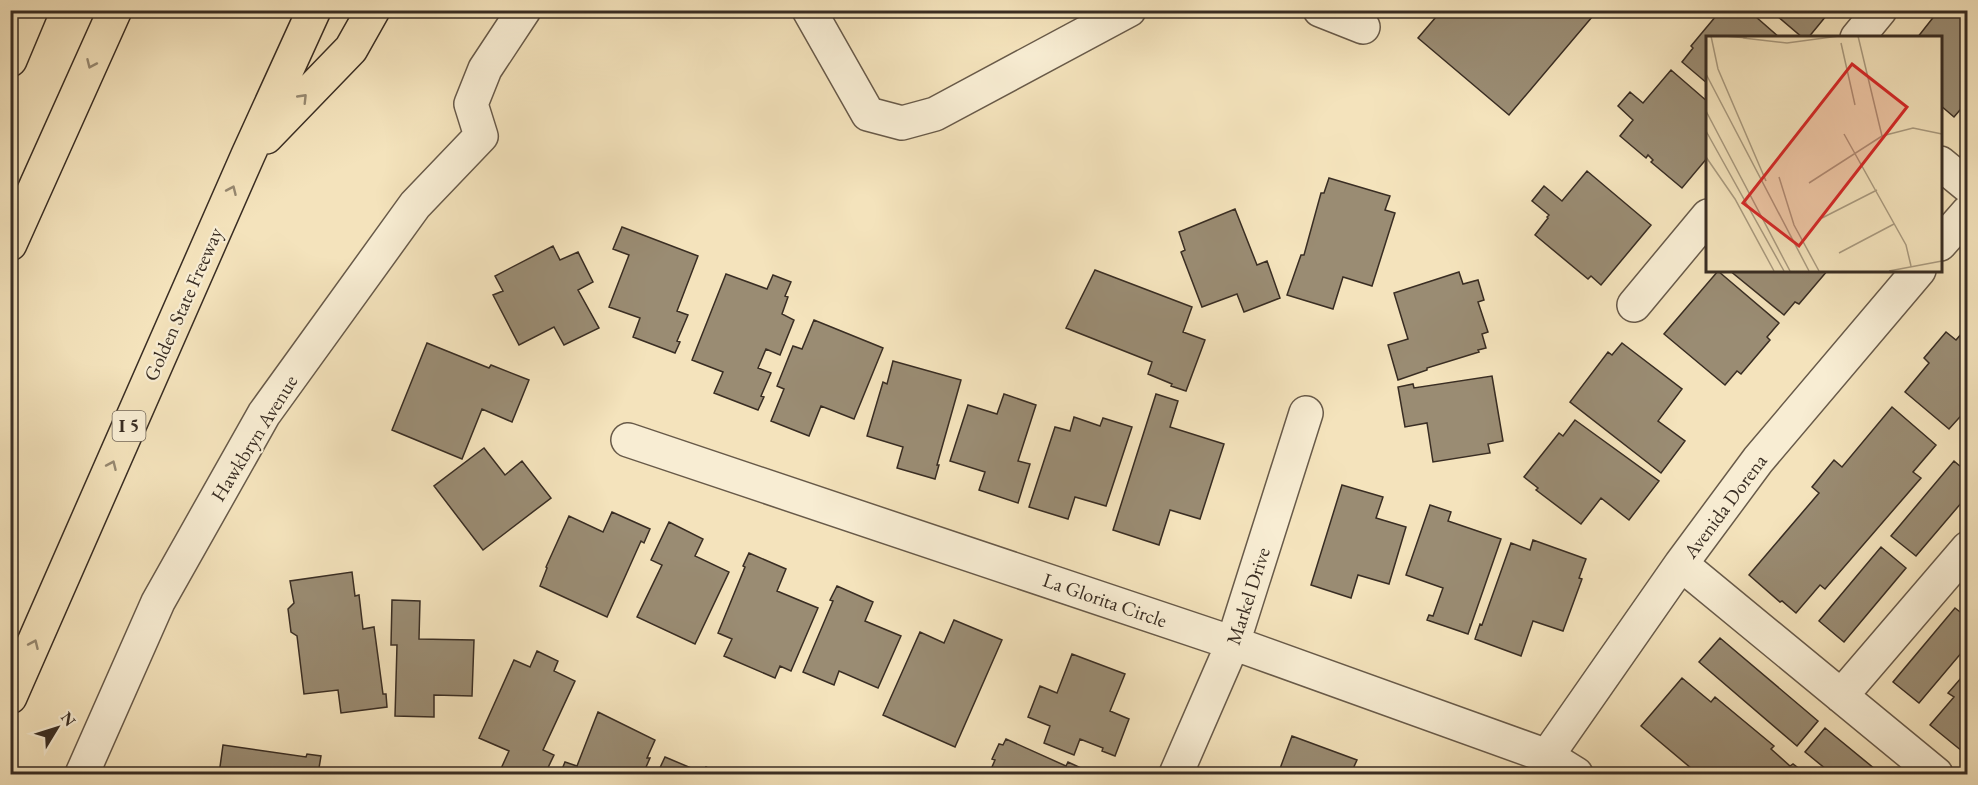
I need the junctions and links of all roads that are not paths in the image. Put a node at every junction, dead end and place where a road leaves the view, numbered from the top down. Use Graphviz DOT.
graph roads {
  1 [pos="31,10"];
  2 [pos="115,10"];
  3 [pos="315,10"];
  4 [pos="373,10"];
  5 [pos="524,10"];
  6 [pos="809,10"];
  7 [pos="1129,10"];
  8 [pos="1320,10"];
  9 [pos="1880,10"];
  10 [pos="1363,27"];
  11 [pos="1859,36"];
  12 [pos="10,60"];
  13 [pos="248,155"];
  14 [pos="1942,164"];
  15 [pos="1968,186"];
  16 [pos="1968,212"];
  17 [pos="1706,218"];
  18 [pos="1942,243"];
  19 [pos="10,244"];
  20 [pos="1917,272"];
  21 [pos="1634,305"];
  22 [pos="1306,413"];
  23 [pos="628,440"];
  24 [pos="1968,548"];
  25 [pos="1681,564"];
  26 [pos="1233,644"];
  27 [pos="1841,696"];
  28 [pos="10,698"];
  29 [pos="1547,756"];
  30 [pos="82,774"];
  31 [pos="1176,774"];
  32 [pos="1576,774"];
  33 [pos="1936,774"];
  1 -- 12 [label="highway"];
  2 -- 19 [label="highway, one-way"];
  3 -- 13 [label="highway, Golden State Freeway / I 5"];
  13 -- 4 [label="highway, one-way"];
  5 -- 30 [label="street, Hawkbryn Avenue"];
  6 -- 7 [label="street"];
  8 -- 10 [label="street"];
  9 -- 11 [label="street"];
  28 -- 13 [label="highway, Golden State Freeway / I 5, one-way"];
  14 -- 15 [label="street"];
  16 -- 18 [label="street"];
  17 -- 21 [label="street"];
  20 -- 25 [label="street, Avenida Dorena"];
  22 -- 26 [label="street, Markel Drive"];
  23 -- 26 [label="street, La Glorita Circle"];
  24 -- 27 [label="street"];
  25 -- 27 [label="street"];
  25 -- 29 [label="street, Avenida Dorena"];
  26 -- 29 [label="street, La Glorita Circle"];
  26 -- 31 [label="street, Markel Drive"];
  27 -- 33 [label="street"];
  29 -- 32 [label="street, La Glorita Circle"];
}
